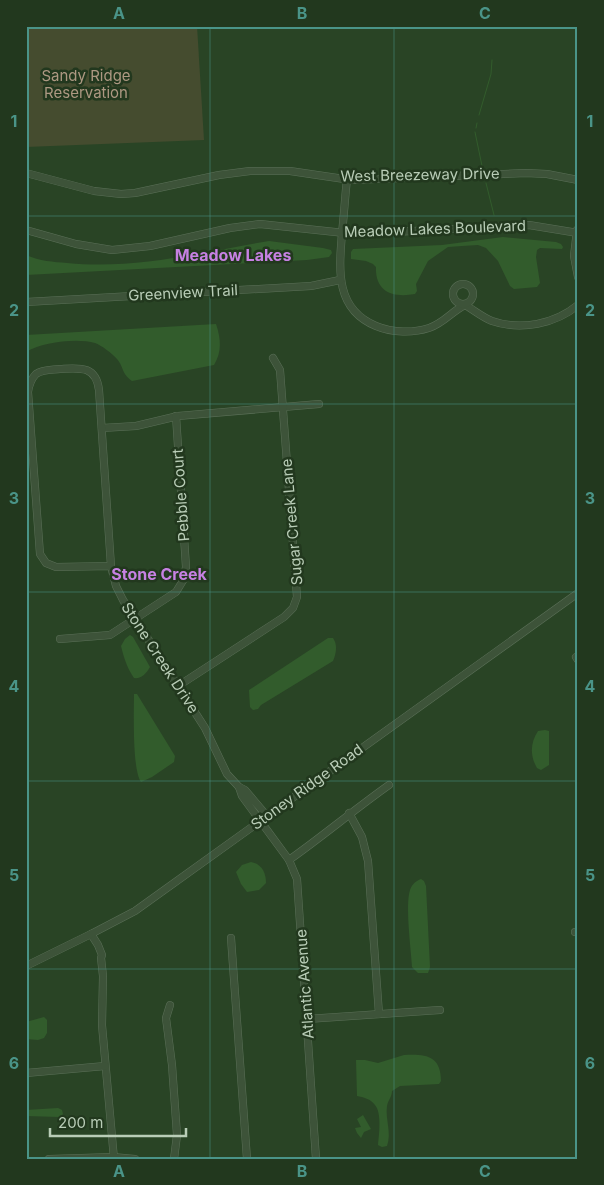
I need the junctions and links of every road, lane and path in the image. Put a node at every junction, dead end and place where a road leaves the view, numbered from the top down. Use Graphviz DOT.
graph roads {
  1 [pos="26,173"];
  2 [pos="347,180"];
  3 [pos="578,180"];
  4 [pos="26,230"];
  5 [pos="578,231"];
  6 [pos="342,233"];
  7 [pos="578,276"];
  8 [pos="340,280"];
  9 [pos="26,302"];
  10 [pos="578,305"];
  11 [pos="273,358"];
  12 [pos="319,404"];
  13 [pos="283,407"];
  14 [pos="176,416"];
  15 [pos="102,428"];
  16 [pos="111,566"];
  17 [pos="578,593"];
  18 [pos="135,618"];
  19 [pos="60,639"];
  20 [pos="178,686"];
  21 [pos="389,784"];
  22 [pos="239,787"];
  23 [pos="349,813"];
  24 [pos="267,816"];
  25 [pos="260,821"];
  26 [pos="289,860"];
  27 [pos="92,934"];
  28 [pos="232,938"];
  29 [pos="26,966"];
  30 [pos="170,1005"];
  31 [pos="440,1010"];
  32 [pos="379,1014"];
  33 [pos="307,1019"];
  34 [pos="105,1066"];
  35 [pos="26,1073"];
  36 [pos="114,1158"];
  37 [pos="49,1159"];
  38 [pos="135,1159"];
  39 [pos="174,1159"];
  40 [pos="247,1159"];
  41 [pos="316,1159"];
  1 -- 2 [label="street, West Breezeway Drive"];
  2 -- 3 [label="street, West Breezeway Drive"];
  2 -- 6 [label="street"];
  4 -- 6 [label="street, Meadow Lakes Boulevard"];
  5 -- 6 [label="street, Meadow Lakes Boulevard"];
  5 -- 7 [label="street"];
  6 -- 8 [label="street"];
  8 -- 9 [label="street, Greenview Trail"];
  8 -- 10 [label="street"];
  11 -- 13 [label="street, Sugar Creek Lane"];
  12 -- 13 [label="street"];
  13 -- 14 [label="street"];
  13 -- 20 [label="street, Sugar Creek Lane"];
  14 -- 15 [label="street"];
  14 -- 18 [label="street, Pebble Court"];
  15 -- 16 [label="street, Stone Creek Drive"];
  15 -- 16 [label="street, Stone Creek Drive"];
  16 -- 18 [label="street, Stone Creek Drive"];
  17 -- 24 [label="street, Stoney Ridge Road"];
  18 -- 19 [label="street, Pebble Court"];
  18 -- 20 [label="street, Stone Creek Drive"];
  20 -- 22 [label="street, Stone Creek Drive"];
  21 -- 23 [label="street"];
  22 -- 24 [label="street, Stone Creek Drive"];
  22 -- 25 [label="street, Stone Creek Drive"];
  23 -- 26 [label="street"];
  23 -- 32 [label="street"];
  24 -- 25 [label="street, Stoney Ridge Road"];
  25 -- 26 [label="street, Atlantic Avenue"];
  25 -- 27 [label="street, Stoney Ridge Road"];
  26 -- 33 [label="street, Atlantic Avenue"];
  27 -- 29 [label="street, Stoney Ridge Road"];
  27 -- 34 [label="street"];
  28 -- 40 [label="street"];
  30 -- 39 [label="street"];
  31 -- 32 [label="street"];
  32 -- 33 [label="street"];
  33 -- 41 [label="street, Atlantic Avenue"];
  34 -- 35 [label="street"];
  34 -- 36 [label="street"];
  36 -- 37 [label="street"];
  36 -- 38 [label="street"];
}
